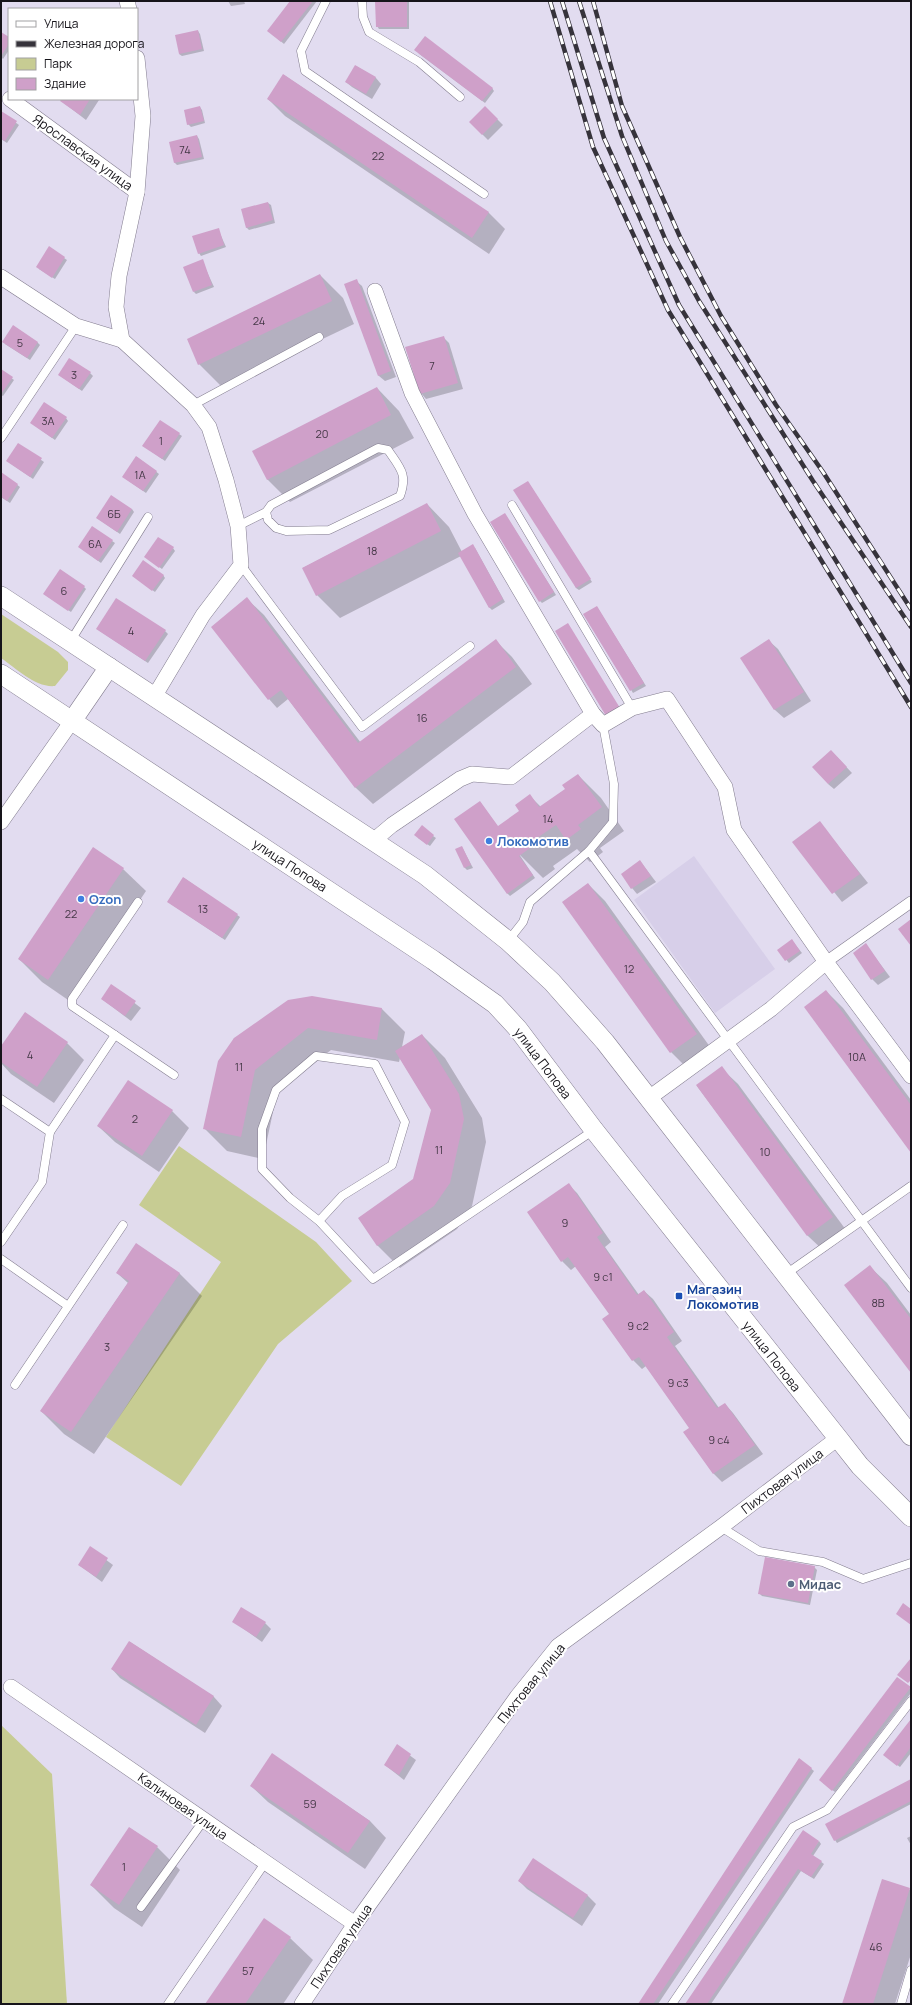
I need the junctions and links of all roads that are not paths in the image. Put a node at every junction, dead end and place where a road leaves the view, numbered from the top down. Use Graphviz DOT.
graph roads {
  1 [pos="326,1"];
  2 [pos="362,1"];
  3 [pos="138,68"];
  4 [pos="460,97"];
  5 [pos="11,100"];
  6 [pos="137,192"];
  7 [pos="484,194"];
  8 [pos="1,277"];
  9 [pos="375,291"];
  10 [pos="76,326"];
  11 [pos="319,337"];
  12 [pos="122,340"];
  13 [pos="193,405"];
  14 [pos="1,438"];
  15 [pos="512,505"];
  16 [pos="266,512"];
  17 [pos="148,517"];
  18 [pos="238,526"];
  19 [pos="241,565"];
  20 [pos="1,596"];
  21 [pos="70,642"];
  22 [pos="470,646"];
  23 [pos="108,667"];
  24 [pos="1,674"];
  25 [pos="154,697"];
  26 [pos="632,708"];
  27 [pos="598,719"];
  28 [pos="72,721"];
  29 [pos="1,822"];
  30 [pos="373,841"];
  31 [pos="589,852"];
  32 [pos="138,902"];
  33 [pos="911,902"];
  34 [pos="508,941"];
  35 [pos="826,962"];
  36 [pos="115,1035"];
  37 [pos="728,1040"];
  38 [pos="174,1075"];
  39 [pos="911,1076"];
  40 [pos="649,1098"];
  41 [pos="1,1099"];
  42 [pos="594,1130"];
  43 [pos="50,1132"];
  44 [pos="911,1186"];
  45 [pos="319,1221"];
  46 [pos="861,1222"];
  47 [pos="123,1225"];
  48 [pos="1,1242"];
  49 [pos="1,1259"];
  50 [pos="786,1274"];
  51 [pos="911,1288"];
  52 [pos="68,1306"];
  53 [pos="15,1386"];
  54 [pos="911,1436"];
  55 [pos="838,1438"];
  56 [pos="911,1517"];
  57 [pos="721,1527"];
  58 [pos="911,1564"];
  59 [pos="10,1687"];
  60 [pos="911,1701"];
  61 [pos="204,1820"];
  62 [pos="265,1863"];
  63 [pos="141,1907"];
  64 [pos="355,1924"];
  65 [pos="911,1970"];
  66 [pos="168,2004"];
  67 [pos="302,2004"];
  68 [pos="672,2004"];
  69 [pos="901,2004"];
  1 -- 7 [label="lane"];
  2 -- 4 [label="lane"];
  3 -- 6 [label="street"];
  5 -- 6 [label="street, Ярославская улица"];
  6 -- 12 [label="street"];
  8 -- 10 [label="street"];
  9 -- 27 [label="street"];
  10 -- 12 [label="street"];
  10 -- 14 [label="lane"];
  11 -- 13 [label="lane"];
  12 -- 13 [label="street"];
  13 -- 18 [label="street"];
  15 -- 26 [label="lane"];
  16 -- 16 [label="lane"];
  16 -- 18 [label="lane"];
  17 -- 21 [label="lane"];
  18 -- 19 [label="street"];
  19 -- 22 [label="lane"];
  19 -- 25 [label="street"];
  20 -- 21 [label="street"];
  21 -- 23 [label="street"];
  23 -- 25 [label="street"];
  23 -- 28 [label="street"];
  24 -- 28 [label="street, улица Попова"];
  25 -- 30 [label="street"];
  26 -- 27 [label="street"];
  26 -- 35 [label="street"];
  27 -- 30 [label="street"];
  27 -- 31 [label="lane"];
  28 -- 29 [label="street"];
  28 -- 42 [label="street, улица Попова"];
  30 -- 34 [label="street"];
  31 -- 34 [label="lane"];
  31 -- 37 [label="lane"];
  32 -- 36 [label="lane"];
  33 -- 35 [label="street"];
  34 -- 40 [label="street"];
  35 -- 37 [label="street"];
  35 -- 39 [label="street"];
  36 -- 38 [label="lane"];
  36 -- 43 [label="lane"];
  37 -- 40 [label="street"];
  37 -- 46 [label="lane"];
  40 -- 50 [label="street"];
  41 -- 43 [label="lane"];
  42 -- 45 [label="lane"];
  42 -- 55 [label="street, улица Попова"];
  43 -- 48 [label="lane"];
  44 -- 46 [label="lane"];
  45 -- 45 [label="lane"];
  46 -- 50 [label="lane"];
  46 -- 51 [label="lane"];
  47 -- 52 [label="lane"];
  49 -- 52 [label="lane"];
  50 -- 54 [label="street"];
  52 -- 53 [label="lane"];
  55 -- 56 [label="street, улица Попова"];
  55 -- 57 [label="street, Пихтовая улица"];
  57 -- 58 [label="lane"];
  57 -- 64 [label="street, Пихтовая улица"];
  59 -- 61 [label="street, Калиновая улица"];
  60 -- 68 [label="lane"];
  61 -- 62 [label="street, Калиновая улица"];
  61 -- 63 [label="lane"];
  62 -- 64 [label="street, Калиновая улица"];
  62 -- 66 [label="lane"];
  64 -- 67 [label="street, Пихтовая улица"];
  65 -- 69 [label="lane"];
}
